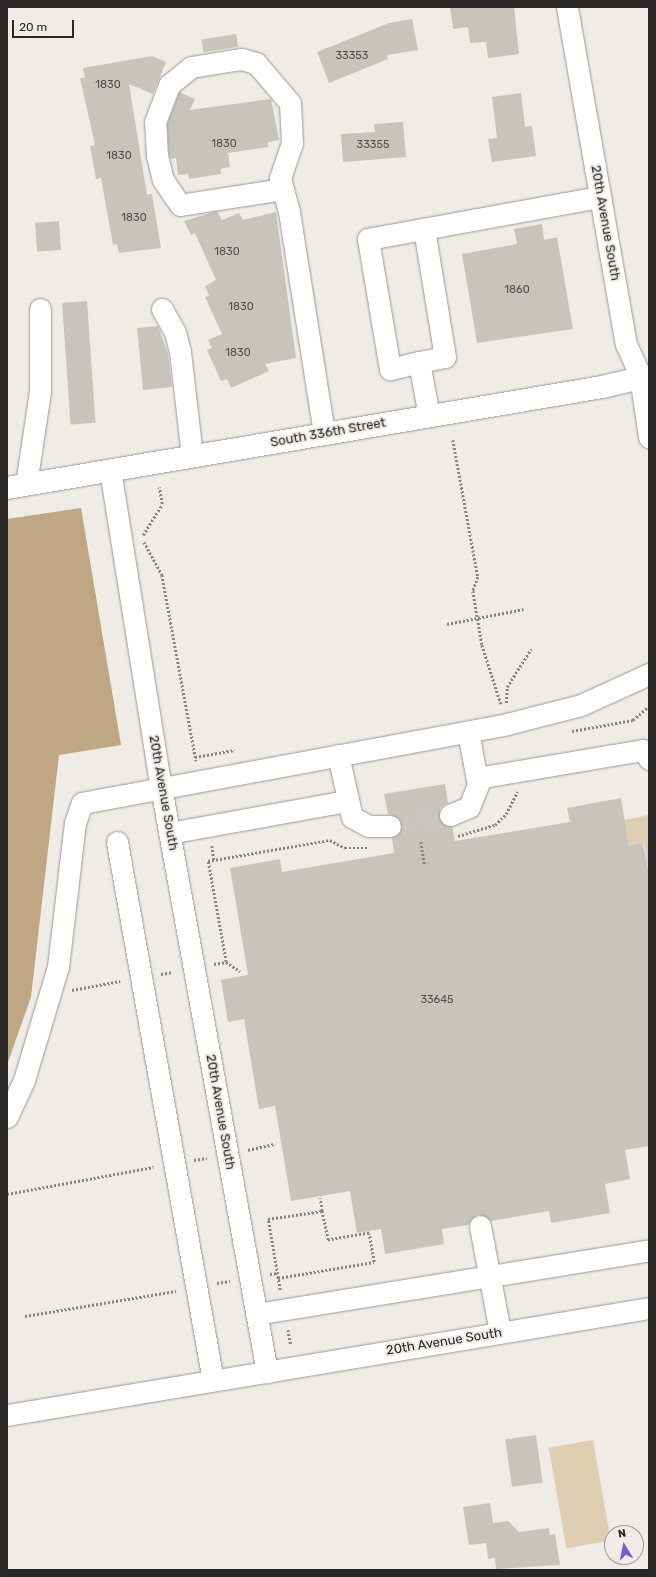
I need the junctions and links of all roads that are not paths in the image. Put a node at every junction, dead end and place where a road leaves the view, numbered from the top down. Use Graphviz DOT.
graph roads {
  1 [pos="567,7"];
  2 [pos="283,189"];
  3 [pos="600,197"];
  4 [pos="424,229"];
  5 [pos="162,308"];
  6 [pos="40,309"];
  7 [pos="419,362"];
  8 [pos="644,376"];
  9 [pos="429,416"];
  10 [pos="324,434"];
  11 [pos="649,437"];
  12 [pos="192,456"];
  13 [pos="110,470"];
  14 [pos="16,486"];
  15 [pos="649,674"];
  16 [pos="468,732"];
  17 [pos="338,755"];
  18 [pos="649,759"];
  19 [pos="477,778"];
  20 [pos="161,787"];
  21 [pos="347,801"];
  22 [pos="450,815"];
  23 [pos="390,826"];
  24 [pos="169,833"];
  25 [pos="117,842"];
  26 [pos="7,1117"];
  27 [pos="480,1226"];
  28 [pos="649,1250"];
  29 [pos="489,1276"];
  30 [pos="649,1308"];
  31 [pos="256,1314"];
  32 [pos="500,1332"];
  33 [pos="267,1372"];
  34 [pos="213,1381"];
  35 [pos="7,1415"];
  1 -- 3 [label="street, 20th Avenue South"];
  2 -- 2 [label="street"];
  2 -- 10 [label="street"];
  3 -- 4 [label="street"];
  3 -- 8 [label="street, 20th Avenue South"];
  4 -- 7 [label="street"];
  4 -- 7 [label="street"];
  5 -- 12 [label="street"];
  6 -- 14 [label="street"];
  7 -- 9 [label="street"];
  8 -- 9 [label="main road, South 336th Street"];
  8 -- 11 [label="street, 20th Avenue South"];
  9 -- 10 [label="main road, South 336th Street"];
  10 -- 12 [label="main road, South 336th Street"];
  12 -- 13 [label="main road, South 336th Street"];
  13 -- 14 [label="main road, South 336th Street"];
  13 -- 20 [label="street, 20th Avenue South"];
  15 -- 16 [label="street"];
  16 -- 17 [label="street"];
  16 -- 19 [label="street"];
  17 -- 20 [label="street"];
  17 -- 21 [label="street"];
  18 -- 19 [label="street"];
  19 -- 22 [label="street"];
  20 -- 24 [label="street, 20th Avenue South"];
  20 -- 26 [label="street"];
  21 -- 23 [label="street"];
  21 -- 24 [label="street"];
  24 -- 31 [label="street, 20th Avenue South"];
  25 -- 34 [label="street"];
  27 -- 29 [label="street"];
  28 -- 29 [label="street"];
  29 -- 31 [label="street"];
  29 -- 32 [label="street"];
  30 -- 32 [label="street, 20th Avenue South"];
  31 -- 33 [label="street, 20th Avenue South"];
  32 -- 33 [label="street, 20th Avenue South"];
  33 -- 34 [label="street"];
  34 -- 35 [label="street"];
}
